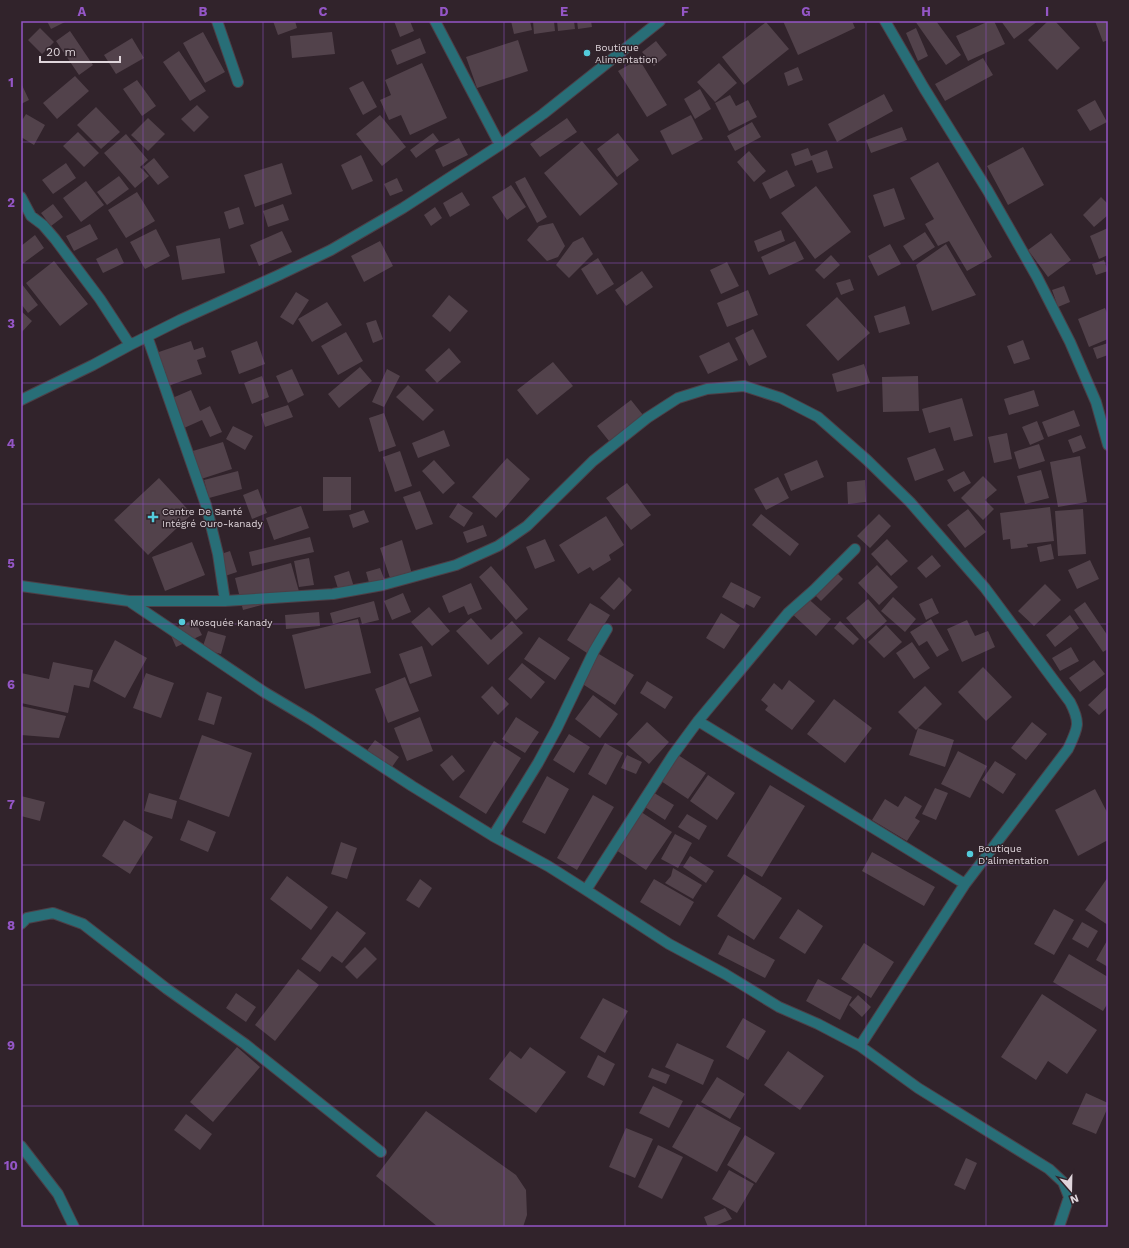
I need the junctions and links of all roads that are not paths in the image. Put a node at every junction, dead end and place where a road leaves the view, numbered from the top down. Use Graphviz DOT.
graph roads {
  1 [pos="217,21"];
  2 [pos="435,21"];
  3 [pos="660,21"];
  4 [pos="885,21"];
  5 [pos="238,82"];
  6 [pos="500,145"];
  7 [pos="21,197"];
  8 [pos="147,336"];
  9 [pos="130,345"];
  10 [pos="21,400"];
  11 [pos="1108,445"];
  12 [pos="855,549"];
  13 [pos="21,586"];
  14 [pos="225,600"];
  15 [pos="129,601"];
  16 [pos="607,629"];
  17 [pos="698,721"];
  18 [pos="493,836"];
  19 [pos="965,884"];
  20 [pos="586,890"];
  21 [pos="21,924"];
  22 [pos="860,1046"];
  23 [pos="21,1146"];
  24 [pos="381,1152"];
  25 [pos="74,1227"];
  26 [pos="1058,1227"];
  1 -- 5 [label="street"];
  2 -- 6 [label="street"];
  3 -- 6 [label="street"];
  4 -- 11 [label="street"];
  6 -- 8 [label="street"];
  7 -- 9 [label="street"];
  8 -- 9 [label="street"];
  8 -- 14 [label="street"];
  9 -- 10 [label="street"];
  12 -- 17 [label="street"];
  13 -- 15 [label="street"];
  14 -- 15 [label="street"];
  14 -- 19 [label="street"];
  15 -- 18 [label="street"];
  16 -- 18 [label="street"];
  17 -- 19 [label="street"];
  17 -- 20 [label="street"];
  18 -- 20 [label="street"];
  19 -- 22 [label="street"];
  20 -- 22 [label="street"];
  21 -- 24 [label="street"];
  22 -- 26 [label="street"];
  23 -- 25 [label="street"];
}
